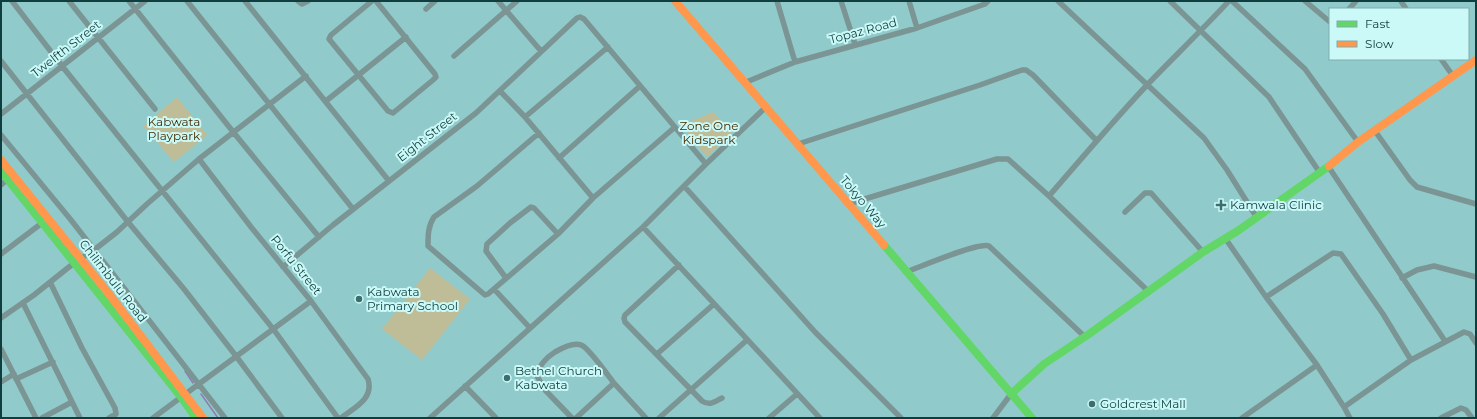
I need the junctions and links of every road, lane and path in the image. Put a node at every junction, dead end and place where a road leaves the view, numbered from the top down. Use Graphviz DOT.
graph roads {
  1 [pos="12,1"];
  2 [pos="69,1"];
  3 [pos="129,1"];
  4 [pos="145,1"];
  5 [pos="187,1"];
  6 [pos="245,1"];
  7 [pos="298,1"];
  8 [pos="308,1"];
  9 [pos="372,1"];
  10 [pos="376,1"];
  11 [pos="435,1"];
  12 [pos="498,1"];
  13 [pos="517,1"];
  14 [pos="675,1"];
  15 [pos="777,1"];
  16 [pos="841,1"];
  17 [pos="909,1"];
  18 [pos="988,1"];
  19 [pos="1058,1"];
  20 [pos="1170,1"];
  21 [pos="1229,1"];
  22 [pos="1232,1"];
  23 [pos="1305,1"];
  24 [pos="135,8"];
  25 [pos="426,9"];
  26 [pos="506,10"];
  27 [pos="1329,21"];
  28 [pos="917,28"];
  29 [pos="1202,31"];
  30 [pos="406,37"];
  31 [pos="98,38"];
  32 [pos="855,44"];
  33 [pos="608,47"];
  34 [pos="541,51"];
  35 [pos="454,56"];
  36 [pos="1442,60"];
  37 [pos="1476,60"];
  38 [pos="1,61"];
  39 [pos="795,62"];
  40 [pos="62,66"];
  41 [pos="358,74"];
  42 [pos="306,76"];
  43 [pos="1453,76"];
  44 [pos="744,83"];
  45 [pos="1148,84"];
  46 [pos="640,86"];
  47 [pos="500,91"];
  48 [pos="27,93"];
  49 [pos="326,101"];
  50 [pos="270,104"];
  51 [pos="766,107"];
  52 [pos="155,109"];
  53 [pos="1,114"];
  54 [pos="525,117"];
  55 [pos="675,127"];
  56 [pos="1375,131"];
  57 [pos="234,133"];
  58 [pos="539,133"];
  59 [pos="1,135"];
  60 [pos="1096,140"];
  61 [pos="1358,142"];
  62 [pos="798,144"];
  63 [pos="559,158"];
  64 [pos="199,159"];
  65 [pos="1,160"];
  66 [pos="706,164"];
  67 [pos="1328,166"];
  68 [pos="1,171"];
  69 [pos="1320,173"];
  70 [pos="389,181"];
  71 [pos="4,182"];
  72 [pos="684,186"];
  73 [pos="162,191"];
  74 [pos="1049,196"];
  75 [pos="593,198"];
  76 [pos="848,204"];
  77 [pos="1476,204"];
  78 [pos="353,209"];
  79 [pos="1125,212"];
  80 [pos="1257,218"];
  81 [pos="128,222"];
  82 [pos="42,223"];
  83 [pos="643,227"];
  84 [pos="558,234"];
  85 [pos="319,237"];
  86 [pos="1225,238"];
  87 [pos="94,250"];
  88 [pos="1204,252"];
  89 [pos="1,254"];
  90 [pos="77,261"];
  91 [pos="679,265"];
  92 [pos="283,267"];
  93 [pos="906,272"];
  94 [pos="1476,277"];
  95 [pos="506,278"];
  96 [pos="1402,278"];
  97 [pos="50,282"];
  98 [pos="494,289"];
  99 [pos="1148,291"];
  100 [pos="1266,297"];
  101 [pos="311,301"];
  102 [pos="23,303"];
  103 [pos="714,304"];
  104 [pos="1,318"];
  105 [pos="530,328"];
  106 [pos="274,330"];
  107 [pos="1085,336"];
  108 [pos="747,340"];
  109 [pos="1445,341"];
  110 [pos="1476,343"];
  111 [pos="1,349"];
  112 [pos="657,354"];
  113 [pos="236,356"];
  114 [pos="1411,360"];
  115 [pos="53,362"];
  116 [pos="1317,365"];
  117 [pos="15,377"];
  118 [pos="1,382"];
  119 [pos="198,383"];
  120 [pos="614,383"];
  121 [pos="465,386"];
  122 [pos="691,390"];
  123 [pos="797,394"];
  124 [pos="1011,394"];
  125 [pos="183,395"];
  126 [pos="722,398"];
  127 [pos="72,402"];
  128 [pos="1344,407"];
  129 [pos="492,417"];
  130 [pos="36,418"];
  131 [pos="42,418"];
  132 [pos="80,418"];
  133 [pos="109,418"];
  134 [pos="153,418"];
  135 [pos="196,418"];
  136 [pos="203,418"];
  137 [pos="224,418"];
  138 [pos="282,418"];
  139 [pos="340,418"];
  140 [pos="430,418"];
  141 [pos="572,418"];
  142 [pos="576,418"];
  143 [pos="646,418"];
  144 [pos="659,418"];
  145 [pos="769,418"];
  146 [pos="820,418"];
  147 [pos="900,418"];
  148 [pos="993,418"];
  149 [pos="1032,418"];
  150 [pos="1242,418"];
  151 [pos="1350,418"];
  152 [pos="1441,418"];
  153 [pos="1472,418"];
  1 -- 40 [label="street"];
  2 -- 31 [label="street"];
  3 -- 24 [label="street"];
  4 -- 24 [label="street, Twelfth Street"];
  5 -- 50 [label="street"];
  6 -- 42 [label="street"];
  7 -- 8 [label="street"];
  9 -- 41 [label="street"];
  10 -- 30 [label="street"];
  11 -- 25 [label="street"];
  12 -- 26 [label="street"];
  13 -- 26 [label="street"];
  14 -- 44 [label="main road, Tokyo Way"];
  15 -- 39 [label="street"];
  16 -- 32 [label="street"];
  17 -- 28 [label="street"];
  18 -- 28 [label="street, Topaz Road"];
  19 -- 45 [label="street"];
  20 -- 29 [label="street"];
  21 -- 29 [label="street"];
  22 -- 61 [label="street"];
  23 -- 27 [label="street"];
  24 -- 31 [label="street, Twelfth Street"];
  24 -- 57 [label="street"];
  26 -- 34 [label="street"];
  26 -- 35 [label="street"];
  28 -- 32 [label="street, Topaz Road"];
  29 -- 45 [label="street"];
  29 -- 69 [label="street"];
  30 -- 41 [label="street"];
  30 -- 41 [label="street"];
  31 -- 40 [label="street, Twelfth Street"];
  31 -- 52 [label="street"];
  32 -- 39 [label="street, Topaz Road"];
  33 -- 34 [label="street, Eight Street"];
  33 -- 46 [label="street"];
  33 -- 54 [label="street"];
  34 -- 47 [label="street, Eight Street"];
  36 -- 43 [label="street"];
  37 -- 43 [label="main road"];
  38 -- 48 [label="street"];
  39 -- 44 [label="street, Topaz Road"];
  40 -- 48 [label="street, Twelfth Street"];
  40 -- 73 [label="street"];
  41 -- 49 [label="street"];
  42 -- 49 [label="street"];
  42 -- 50 [label="street"];
  43 -- 56 [label="main road"];
  44 -- 51 [label="main road, Tokyo Way"];
  45 -- 60 [label="street"];
  45 -- 80 [label="street"];
  46 -- 55 [label="street"];
  46 -- 63 [label="street"];
  47 -- 54 [label="street"];
  47 -- 70 [label="street, Eight Street"];
  48 -- 53 [label="street, Twelfth Street"];
  48 -- 81 [label="street"];
  49 -- 70 [label="street"];
  50 -- 57 [label="street"];
  50 -- 78 [label="street"];
  51 -- 62 [label="main road, Tokyo Way"];
  51 -- 66 [label="street"];
  54 -- 58 [label="street"];
  55 -- 66 [label="street"];
  55 -- 75 [label="street"];
  56 -- 61 [label="main road"];
  56 -- 77 [label="street"];
  57 -- 64 [label="street"];
  57 -- 85 [label="street"];
  58 -- 63 [label="street"];
  58 -- 98 [label="street"];
  59 -- 87 [label="street"];
  60 -- 62 [label="street"];
  60 -- 74 [label="street"];
  61 -- 67 [label="main road"];
  62 -- 76 [label="main road, Tokyo Way"];
  63 -- 75 [label="street"];
  64 -- 73 [label="street"];
  64 -- 92 [label="street, Porfu Street"];
  65 -- 90 [label="main road, Chilimbulu Road"];
  66 -- 72 [label="street"];
  67 -- 69 [label="main road"];
  67 -- 96 [label="street"];
  68 -- 71 [label="main road, Chilimbulu Road"];
  69 -- 80 [label="main road"];
  70 -- 78 [label="street, Eight Street"];
  71 -- 82 [label="main road, Chilimbulu Road"];
  72 -- 83 [label="street"];
  72 -- 147 [label="street"];
  73 -- 81 [label="street"];
  73 -- 106 [label="street"];
  74 -- 76 [label="street"];
  74 -- 99 [label="street"];
  75 -- 84 [label="street"];
  76 -- 93 [label="main road, Tokyo Way"];
  78 -- 85 [label="street, Eight Street"];
  79 -- 88 [label="street"];
  80 -- 86 [label="main road"];
  81 -- 87 [label="street"];
  81 -- 113 [label="street"];
  82 -- 89 [label="street"];
  82 -- 90 [label="main road, Chilimbulu Road"];
  83 -- 91 [label="street"];
  83 -- 105 [label="street"];
  84 -- 95 [label="street"];
  84 -- 95 [label="street"];
  85 -- 92 [label="street, Eight Street"];
  86 -- 88 [label="main road"];
  86 -- 100 [label="street"];
  87 -- 90 [label="street"];
  87 -- 119 [label="street"];
  88 -- 99 [label="main road"];
  90 -- 97 [label="street"];
  90 -- 125 [label="main road, Chilimbulu Road"];
  91 -- 103 [label="street"];
  91 -- 112 [label="street"];
  92 -- 101 [label="street, Porfu Street"];
  93 -- 107 [label="street"];
  93 -- 124 [label="main road, Tokyo Way"];
  94 -- 96 [label="street"];
  95 -- 98 [label="street"];
  96 -- 109 [label="street"];
  97 -- 102 [label="street"];
  97 -- 133 [label="street"];
  98 -- 105 [label="street"];
  99 -- 107 [label="main road"];
  100 -- 114 [label="street"];
  100 -- 116 [label="street"];
  101 -- 106 [label="street"];
  101 -- 139 [label="street, Porfu Street"];
  102 -- 104 [label="street"];
  102 -- 115 [label="street"];
  103 -- 108 [label="street"];
  103 -- 112 [label="street"];
  105 -- 121 [label="street"];
  106 -- 113 [label="street"];
  106 -- 139 [label="street"];
  107 -- 124 [label="main road"];
  108 -- 122 [label="street"];
  108 -- 123 [label="street"];
  109 -- 110 [label="street"];
  109 -- 114 [label="street"];
  111 -- 117 [label="street"];
  112 -- 122 [label="street"];
  113 -- 119 [label="street"];
  113 -- 138 [label="street"];
  114 -- 128 [label="street"];
  115 -- 117 [label="street"];
  115 -- 127 [label="street"];
  116 -- 128 [label="street"];
  116 -- 150 [label="street"];
  117 -- 118 [label="street"];
  117 -- 130 [label="street"];
  119 -- 125 [label="street"];
  119 -- 137 [label="street"];
  120 -- 141 [label="street"];
  120 -- 142 [label="street"];
  120 -- 143 [label="street"];
  121 -- 129 [label="street"];
  121 -- 140 [label="street"];
  122 -- 126 [label="street"];
  122 -- 144 [label="street"];
  123 -- 145 [label="street"];
  123 -- 146 [label="street"];
  124 -- 148 [label="street"];
  124 -- 149 [label="main road, Tokyo Way"];
  125 -- 134 [label="street"];
  125 -- 135 [label="main road, Chilimbulu Road"];
  125 -- 136 [label="main road, Chilimbulu Road"];
  127 -- 131 [label="street"];
  127 -- 132 [label="street"];
  128 -- 151 [label="street"];
  152 -- 153 [label="street"];
}
